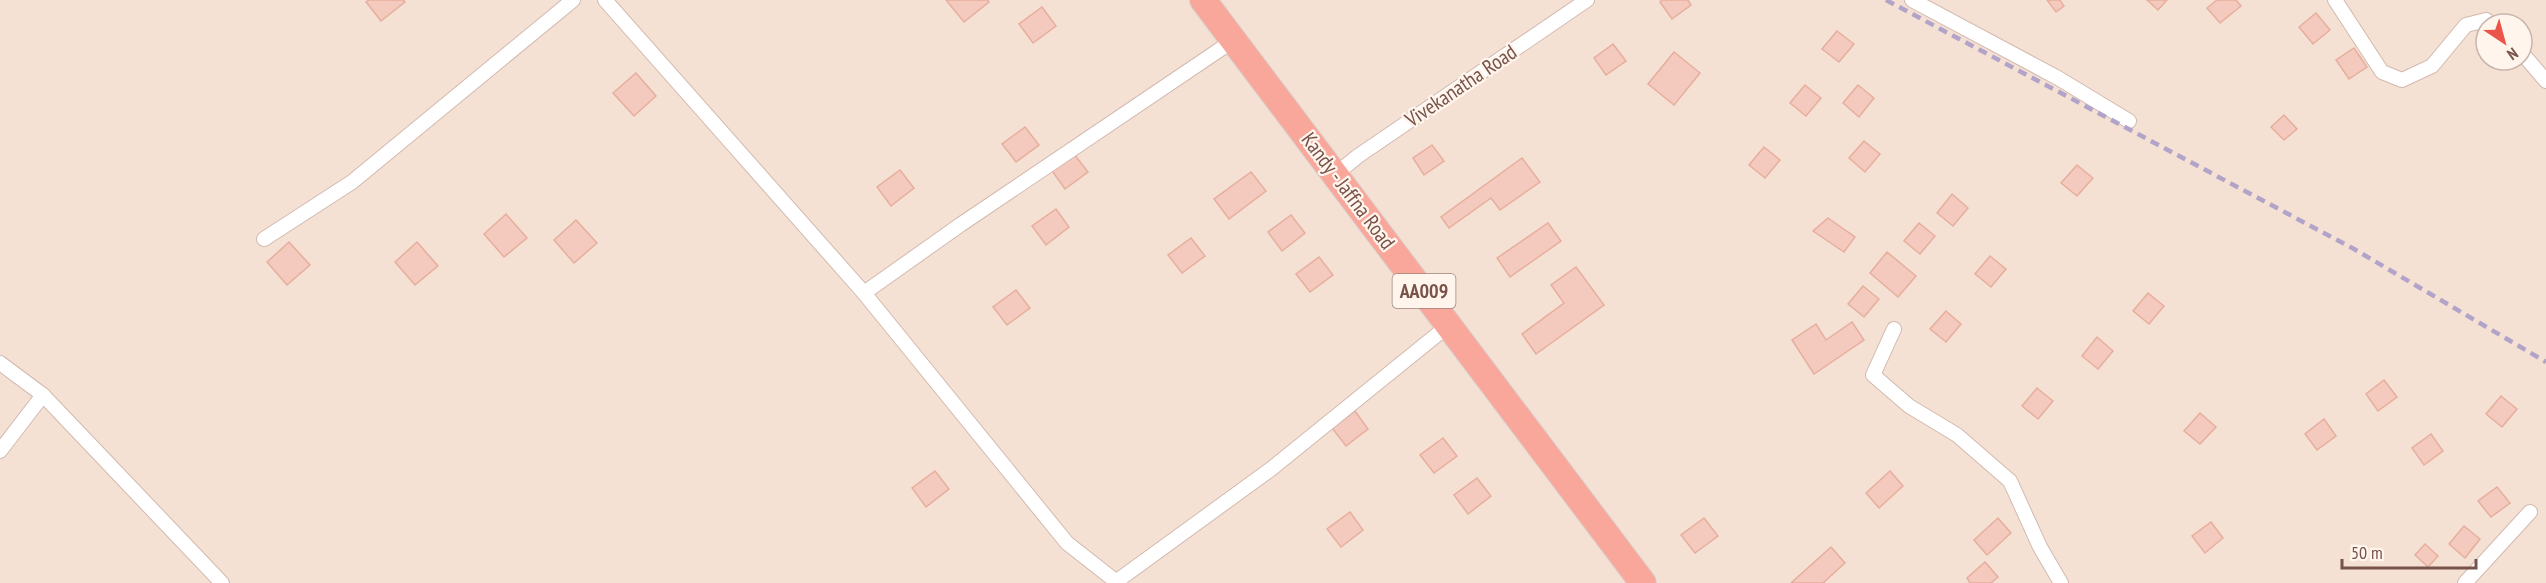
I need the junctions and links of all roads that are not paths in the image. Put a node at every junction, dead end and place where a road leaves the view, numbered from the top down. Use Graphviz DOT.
graph roads {
  1 [pos="573,0"];
  2 [pos="605,0"];
  3 [pos="1203,0"];
  4 [pos="1587,0"];
  5 [pos="1912,0"];
  6 [pos="2335,0"];
  7 [pos="2474,23"];
  8 [pos="1233,40"];
  9 [pos="2534,67"];
  10 [pos="2546,81"];
  11 [pos="2128,121"];
  12 [pos="1336,174"];
  13 [pos="264,239"];
  14 [pos="864,294"];
  15 [pos="1449,325"];
  16 [pos="1894,329"];
  17 [pos="0,363"];
  18 [pos="43,395"];
  19 [pos="0,451"];
  20 [pos="2530,512"];
  21 [pos="1118,582"];
  22 [pos="222,583"];
  23 [pos="1643,583"];
  24 [pos="2061,583"];
  25 [pos="2465,583"];
  1 -- 13 [label="street"];
  2 -- 14 [label="street"];
  3 -- 8 [label="highway, Kandy - Jaffna Road / AA009"];
  4 -- 12 [label="street, Vivekanatha Road"];
  5 -- 11 [label="street"];
  6 -- 7 [label="street"];
  8 -- 12 [label="highway, Kandy - Jaffna Road / AA009"];
  8 -- 14 [label="street"];
  9 -- 10 [label="street"];
  12 -- 15 [label="highway, Kandy - Jaffna Road / AA009"];
  14 -- 21 [label="street"];
  15 -- 21 [label="street"];
  15 -- 23 [label="highway, Kandy - Jaffna Road / AA009"];
  16 -- 24 [label="street"];
  17 -- 18 [label="street"];
  18 -- 19 [label="street"];
  18 -- 22 [label="street"];
  20 -- 25 [label="street"];
}
